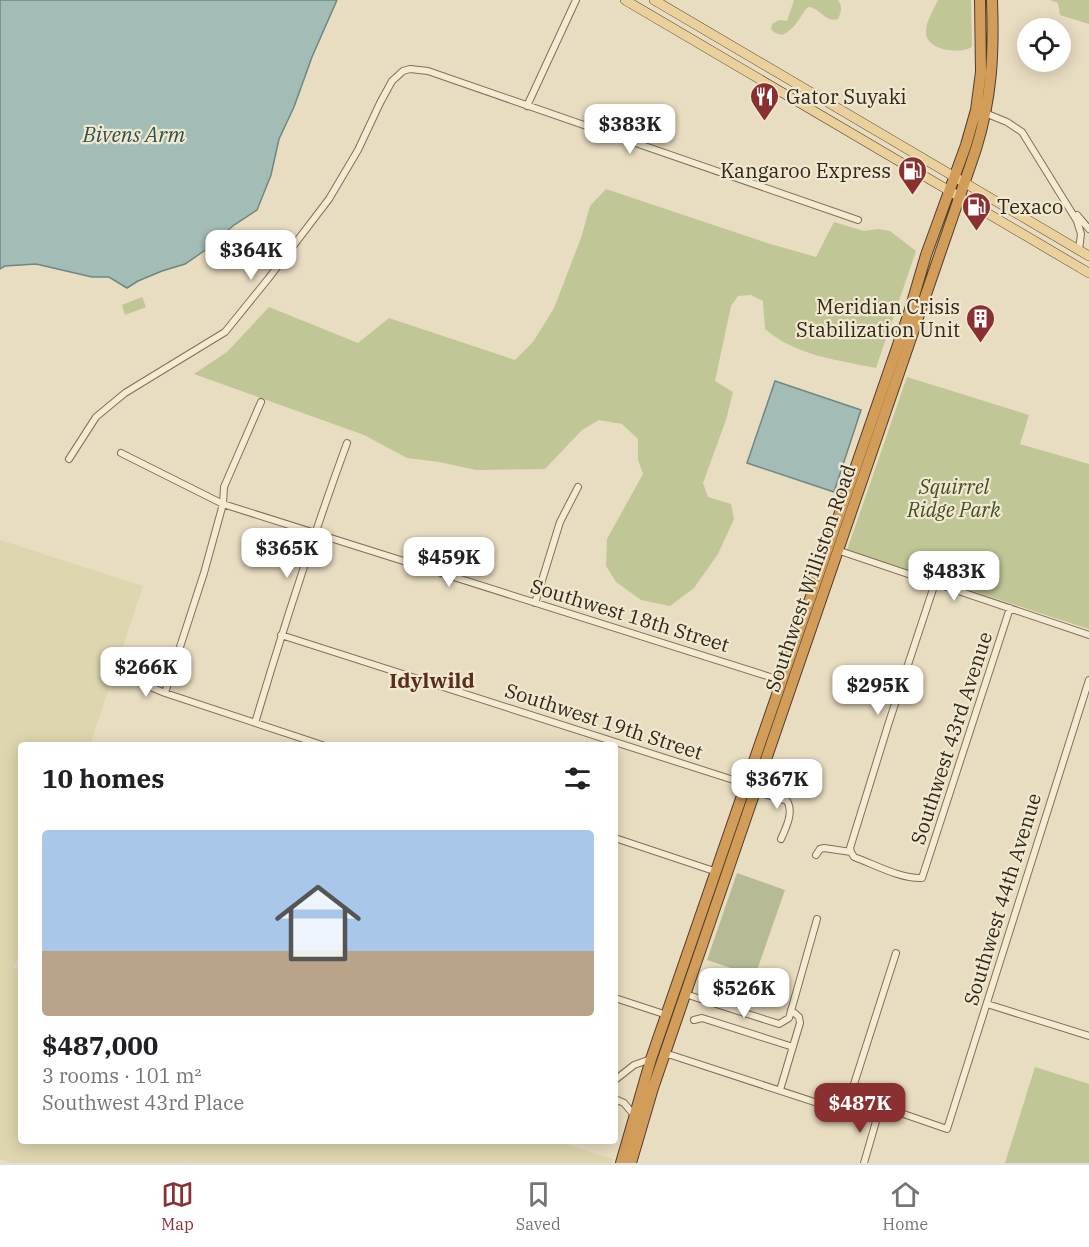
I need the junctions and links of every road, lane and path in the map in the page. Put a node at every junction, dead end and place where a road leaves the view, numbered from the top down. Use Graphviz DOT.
graph roads {
  1 [pos="576,0"];
  2 [pos="625,0"];
  3 [pos="654,0"];
  4 [pos="980,0"];
  5 [pos="992,0"];
  6 [pos="675,13"];
  7 [pos="668,25"];
  8 [pos="804,88"];
  9 [pos="793,99"];
  10 [pos="527,106"];
  11 [pos="981,111"];
  12 [pos="959,179"];
  13 [pos="954,194"];
  14 [pos="1071,208"];
  15 [pos="858,220"];
  16 [pos="1089,229"];
  17 [pos="1078,250"];
  18 [pos="1089,256"];
  19 [pos="1089,271"];
  20 [pos="261,402"];
  21 [pos="347,443"];
  22 [pos="121,453"];
  23 [pos="69,459"];
  24 [pos="578,488"];
  25 [pos="223,504"];
  26 [pos="314,533"];
  27 [pos="833,549"];
  28 [pos="935,583"];
  29 [pos="535,603"];
  30 [pos="1010,608"];
  31 [pos="1089,634"];
  32 [pos="281,636"];
  33 [pos="1089,680"];
  34 [pos="136,681"];
  35 [pos="787,682"];
  36 [pos="165,693"];
  37 [pos="255,723"];
  38 [pos="313,742"];
  39 [pos="614,742"];
  40 [pos="618,743"];
  41 [pos="746,784"];
  42 [pos="756,791"];
  43 [pos="618,839"];
  44 [pos="781,839"];
  45 [pos="851,852"];
  46 [pos="816,855"];
  47 [pos="721,873"];
  48 [pos="817,919"];
  49 [pos="896,953"];
  50 [pos="685,994"];
  51 [pos="618,999"];
  52 [pos="987,1004"];
  53 [pos="791,1010"];
  54 [pos="667,1015"];
  55 [pos="694,1020"];
  56 [pos="1089,1036"];
  57 [pos="793,1047"];
  58 [pos="664,1054"];
  59 [pos="651,1059"];
  60 [pos="618,1078"];
  61 [pos="780,1090"];
  62 [pos="618,1100"];
  63 [pos="845,1112"];
  64 [pos="879,1112"];
  65 [pos="634,1115"];
  66 [pos="621,1163"];
  67 [pos="631,1163"];
  68 [pos="864,1163"];
  1 -- 10 [label="street"];
  2 -- 7 [label="main road"];
  3 -- 6 [label="main road"];
  4 -- 11 [label="highway, Southwest Williston Road"];
  5 -- 11 [label="highway, Southwest Williston Road"];
  6 -- 7 [label="main road"];
  6 -- 8 [label="main road"];
  7 -- 9 [label="main road"];
  8 -- 9 [label="main road"];
  8 -- 12 [label="main road"];
  9 -- 13 [label="main road"];
  10 -- 15 [label="street"];
  10 -- 23 [label="street"];
  11 -- 12 [label="highway, Southwest Williston Road"];
  11 -- 14 [label="street"];
  12 -- 13 [label="highway, Southwest Williston Road"];
  12 -- 17 [label="main road"];
  13 -- 19 [label="main road"];
  13 -- 27 [label="highway, Southwest Williston Road"];
  14 -- 16 [label="street"];
  14 -- 17 [label="street"];
  17 -- 18 [label="main road"];
  17 -- 19 [label="main road"];
  20 -- 25 [label="street"];
  21 -- 26 [label="street"];
  22 -- 25 [label="street, Southwest 18th Street"];
  24 -- 29 [label="street"];
  25 -- 26 [label="street, Southwest 18th Street"];
  25 -- 36 [label="street"];
  26 -- 29 [label="street, Southwest 18th Street"];
  26 -- 32 [label="street"];
  27 -- 28 [label="street"];
  27 -- 35 [label="highway, Southwest Williston Road"];
  28 -- 30 [label="street"];
  28 -- 45 [label="street"];
  29 -- 35 [label="street, Southwest 18th Street"];
  30 -- 31 [label="street"];
  30 -- 45 [label="street, Southwest 43rd Avenue"];
  32 -- 37 [label="street"];
  32 -- 39 [label="street, Southwest 19th Street"];
  33 -- 52 [label="street, Southwest 44th Avenue"];
  34 -- 36 [label="street"];
  35 -- 41 [label="highway, Southwest Williston Road"];
  35 -- 42 [label="highway, Southwest Williston Road"];
  36 -- 37 [label="street"];
  37 -- 38 [label="street"];
  40 -- 41 [label="street, Southwest 19th Street"];
  41 -- 47 [label="highway, Southwest Williston Road"];
  42 -- 44 [label="street"];
  42 -- 47 [label="highway, Southwest Williston Road"];
  43 -- 47 [label="street"];
  45 -- 46 [label="street"];
  47 -- 50 [label="highway, Southwest Williston Road"];
  47 -- 54 [label="highway, Southwest Williston Road"];
  48 -- 53 [label="street"];
  49 -- 63 [label="street"];
  50 -- 53 [label="street"];
  50 -- 58 [label="highway, Southwest Williston Road"];
  51 -- 54 [label="street"];
  52 -- 56 [label="street"];
  52 -- 64 [label="street, Southwest 44th Avenue"];
  53 -- 57 [label="street"];
  54 -- 59 [label="highway, Southwest Williston Road"];
  55 -- 57 [label="street"];
  57 -- 61 [label="street"];
  58 -- 59 [label="street"];
  58 -- 61 [label="street"];
  58 -- 67 [label="highway, Southwest Williston Road"];
  59 -- 60 [label="street"];
  59 -- 65 [label="highway, Southwest Williston Road"];
  61 -- 63 [label="street"];
  62 -- 65 [label="street"];
  63 -- 64 [label="street"];
  64 -- 68 [label="street"];
  65 -- 66 [label="highway, Southwest Williston Road"];
}
